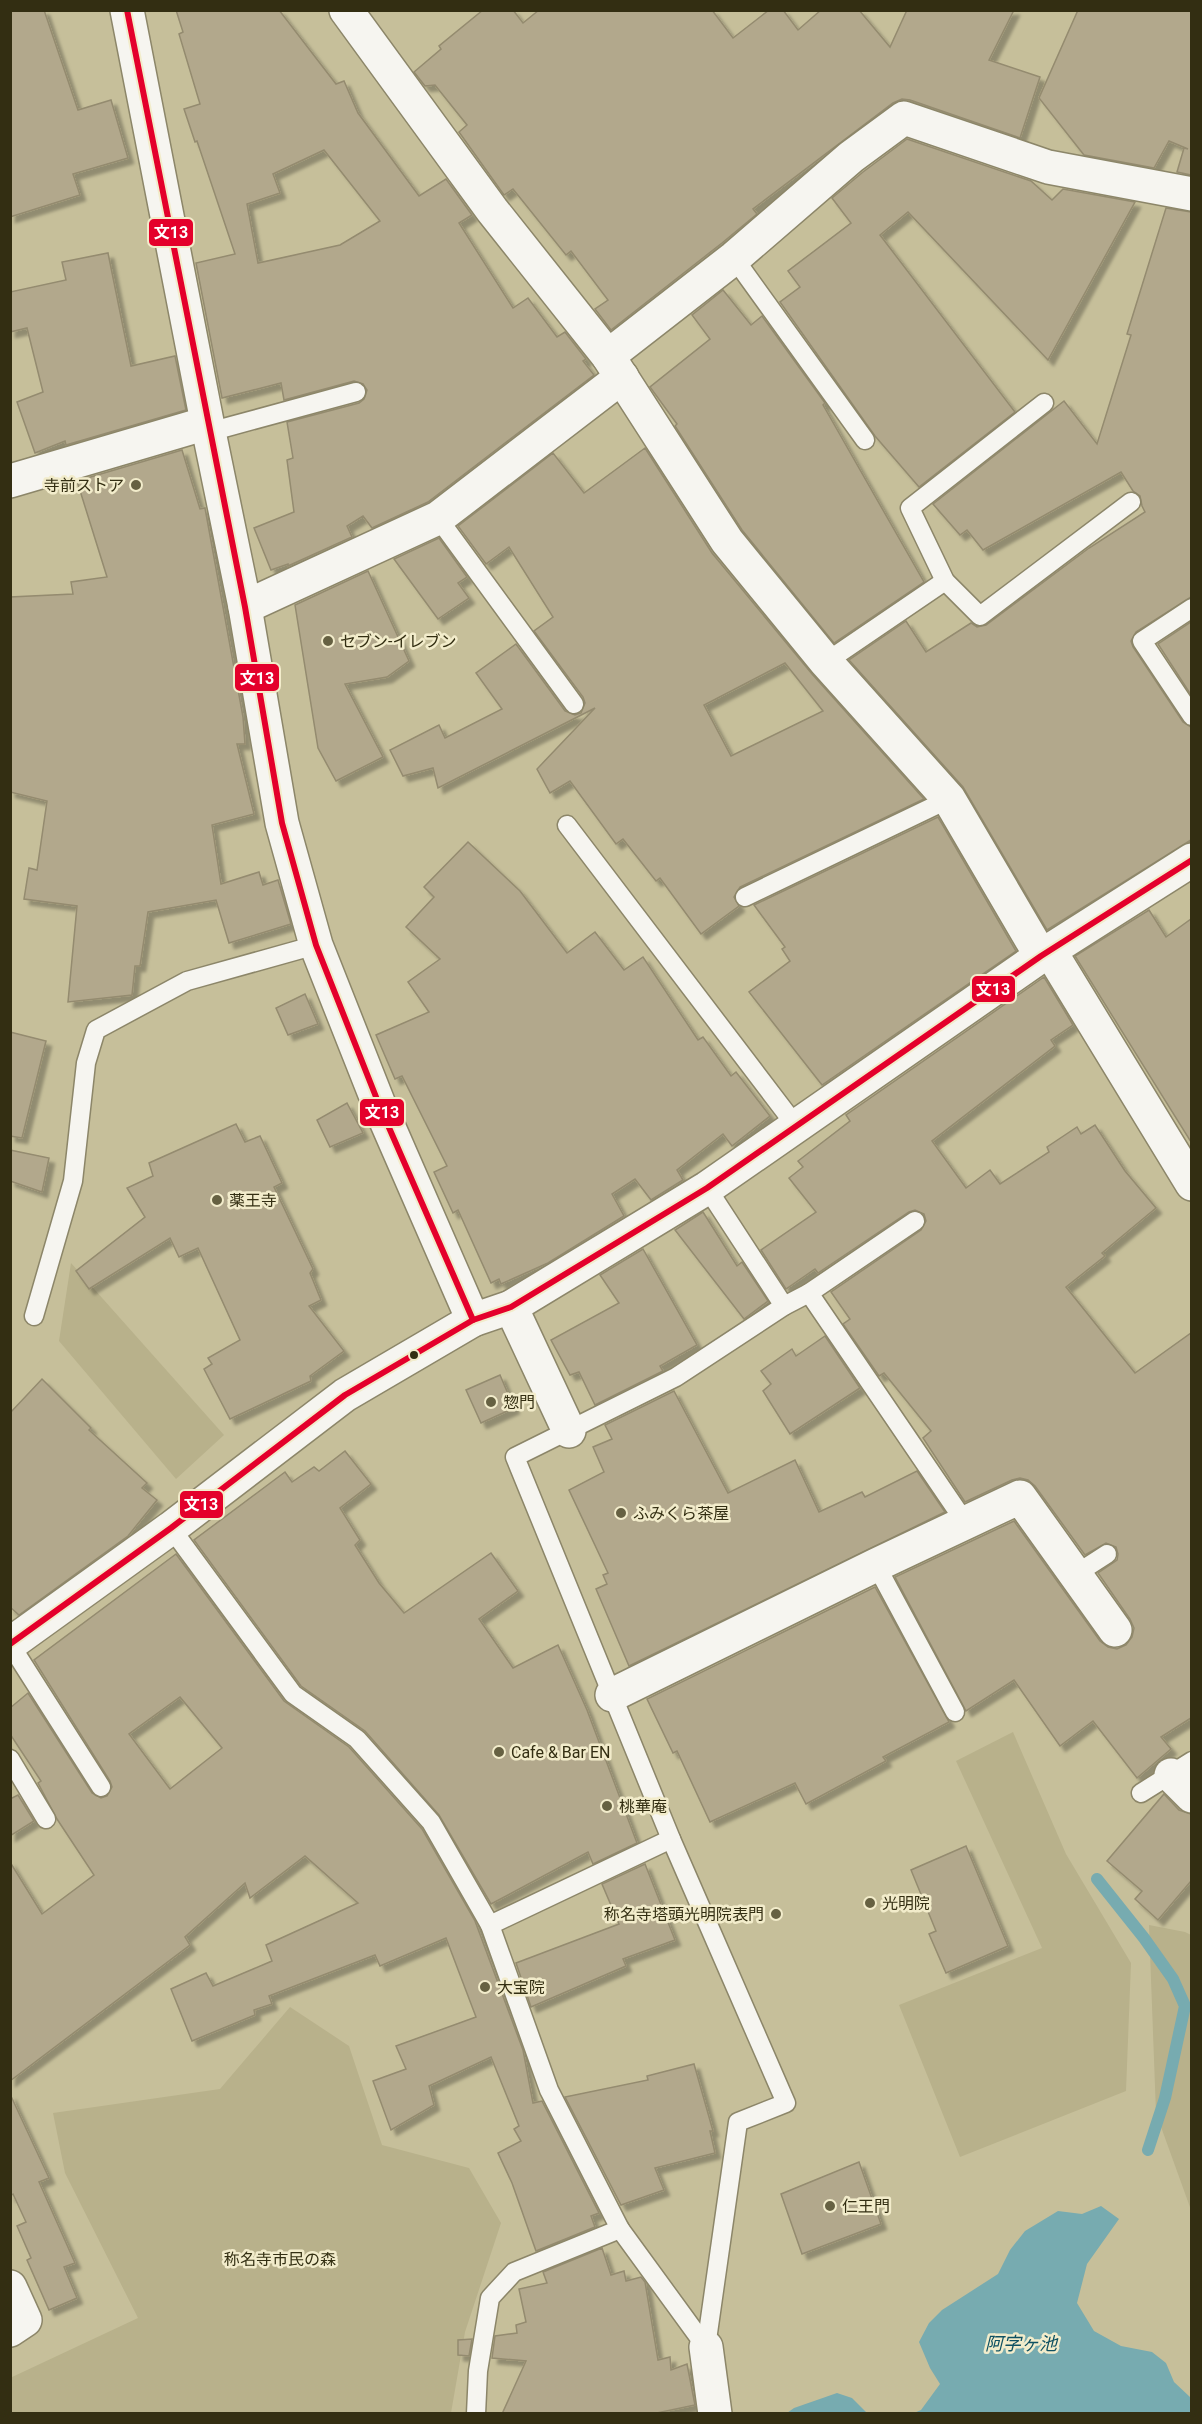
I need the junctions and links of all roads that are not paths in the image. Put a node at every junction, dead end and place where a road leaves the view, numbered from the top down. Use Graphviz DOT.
graph roads {
  1 [pos="127,10"];
  2 [pos="346,10"];
  3 [pos="1191,194"];
  4 [pos="734,258"];
  5 [pos="615,366"];
  6 [pos="356,392"];
  7 [pos="1044,403"];
  8 [pos="208,427"];
  9 [pos="865,440"];
  10 [pos="10,481"];
  11 [pos="1131,502"];
  12 [pos="438,518"];
  13 [pos="945,581"];
  14 [pos="245,607"];
  15 [pos="1191,608"];
  16 [pos="826,662"];
  17 [pos="574,704"];
  18 [pos="1191,716"];
  19 [pos="949,799"];
  20 [pos="567,825"];
  21 [pos="1191,860"];
  22 [pos="745,897"];
  23 [pos="316,945"];
  24 [pos="1046,954"];
  25 [pos="795,1126"];
  26 [pos="1191,1184"];
  27 [pos="707,1188"];
  28 [pos="915,1221"];
  29 [pos="809,1293"];
  30 [pos="511,1306"];
  31 [pos="784,1306"];
  32 [pos="34,1316"];
  33 [pos="473,1320"];
  34 [pos="569,1431"];
  35 [pos="965,1522"];
  36 [pos="171,1528"];
  37 [pos="1107,1554"];
  38 [pos="876,1565"];
  39 [pos="1076,1574"];
  40 [pos="1116,1630"];
  41 [pos="10,1644"];
  42 [pos="612,1695"];
  43 [pos="956,1712"];
  44 [pos="10,1759"];
  45 [pos="1185,1777"];
  46 [pos="101,1787"];
  47 [pos="1141,1793"];
  48 [pos="46,1819"];
  49 [pos="670,1839"];
  50 [pos="490,1925"];
  51 [pos="620,2229"];
  52 [pos="10,2287"];
  53 [pos="10,2330"];
  54 [pos="706,2347"];
  55 [pos="476,2414"];
  56 [pos="715,2414"];
  1 -- 8 [label="street"];
  2 -- 5 [label="street"];
  3 -- 4 [label="street"];
  4 -- 5 [label="street"];
  4 -- 9 [label="lane"];
  5 -- 12 [label="street"];
  5 -- 16 [label="street"];
  6 -- 8 [label="lane"];
  7 -- 13 [label="lane"];
  8 -- 10 [label="street"];
  8 -- 14 [label="street"];
  11 -- 13 [label="lane"];
  12 -- 14 [label="street"];
  12 -- 17 [label="lane"];
  13 -- 16 [label="lane"];
  14 -- 23 [label="street"];
  15 -- 18 [label="lane"];
  16 -- 19 [label="street"];
  19 -- 22 [label="lane"];
  19 -- 24 [label="street"];
  20 -- 25 [label="lane"];
  21 -- 24 [label="street"];
  23 -- 32 [label="lane"];
  23 -- 33 [label="street"];
  24 -- 25 [label="street"];
  24 -- 26 [label="street"];
  25 -- 27 [label="street"];
  27 -- 30 [label="street"];
  27 -- 31 [label="lane"];
  28 -- 29 [label="lane"];
  29 -- 31 [label="lane"];
  29 -- 35 [label="lane"];
  30 -- 33 [label="street"];
  30 -- 34 [label="street"];
  31 -- 34 [label="lane"];
  33 -- 36 [label="street"];
  34 -- 42 [label="lane"];
  35 -- 38 [label="street"];
  35 -- 39 [label="street"];
  36 -- 41 [label="street"];
  36 -- 50 [label="lane"];
  37 -- 39 [label="lane"];
  38 -- 42 [label="street"];
  38 -- 43 [label="lane"];
  39 -- 40 [label="street"];
  41 -- 46 [label="lane"];
  42 -- 49 [label="lane"];
  44 -- 48 [label="lane"];
  45 -- 47 [label="lane"];
  49 -- 50 [label="lane"];
  49 -- 54 [label="lane"];
  50 -- 51 [label="lane"];
  51 -- 54 [label="lane"];
  51 -- 55 [label="lane"];
  52 -- 53 [label="street"];
  54 -- 56 [label="street"];
}
